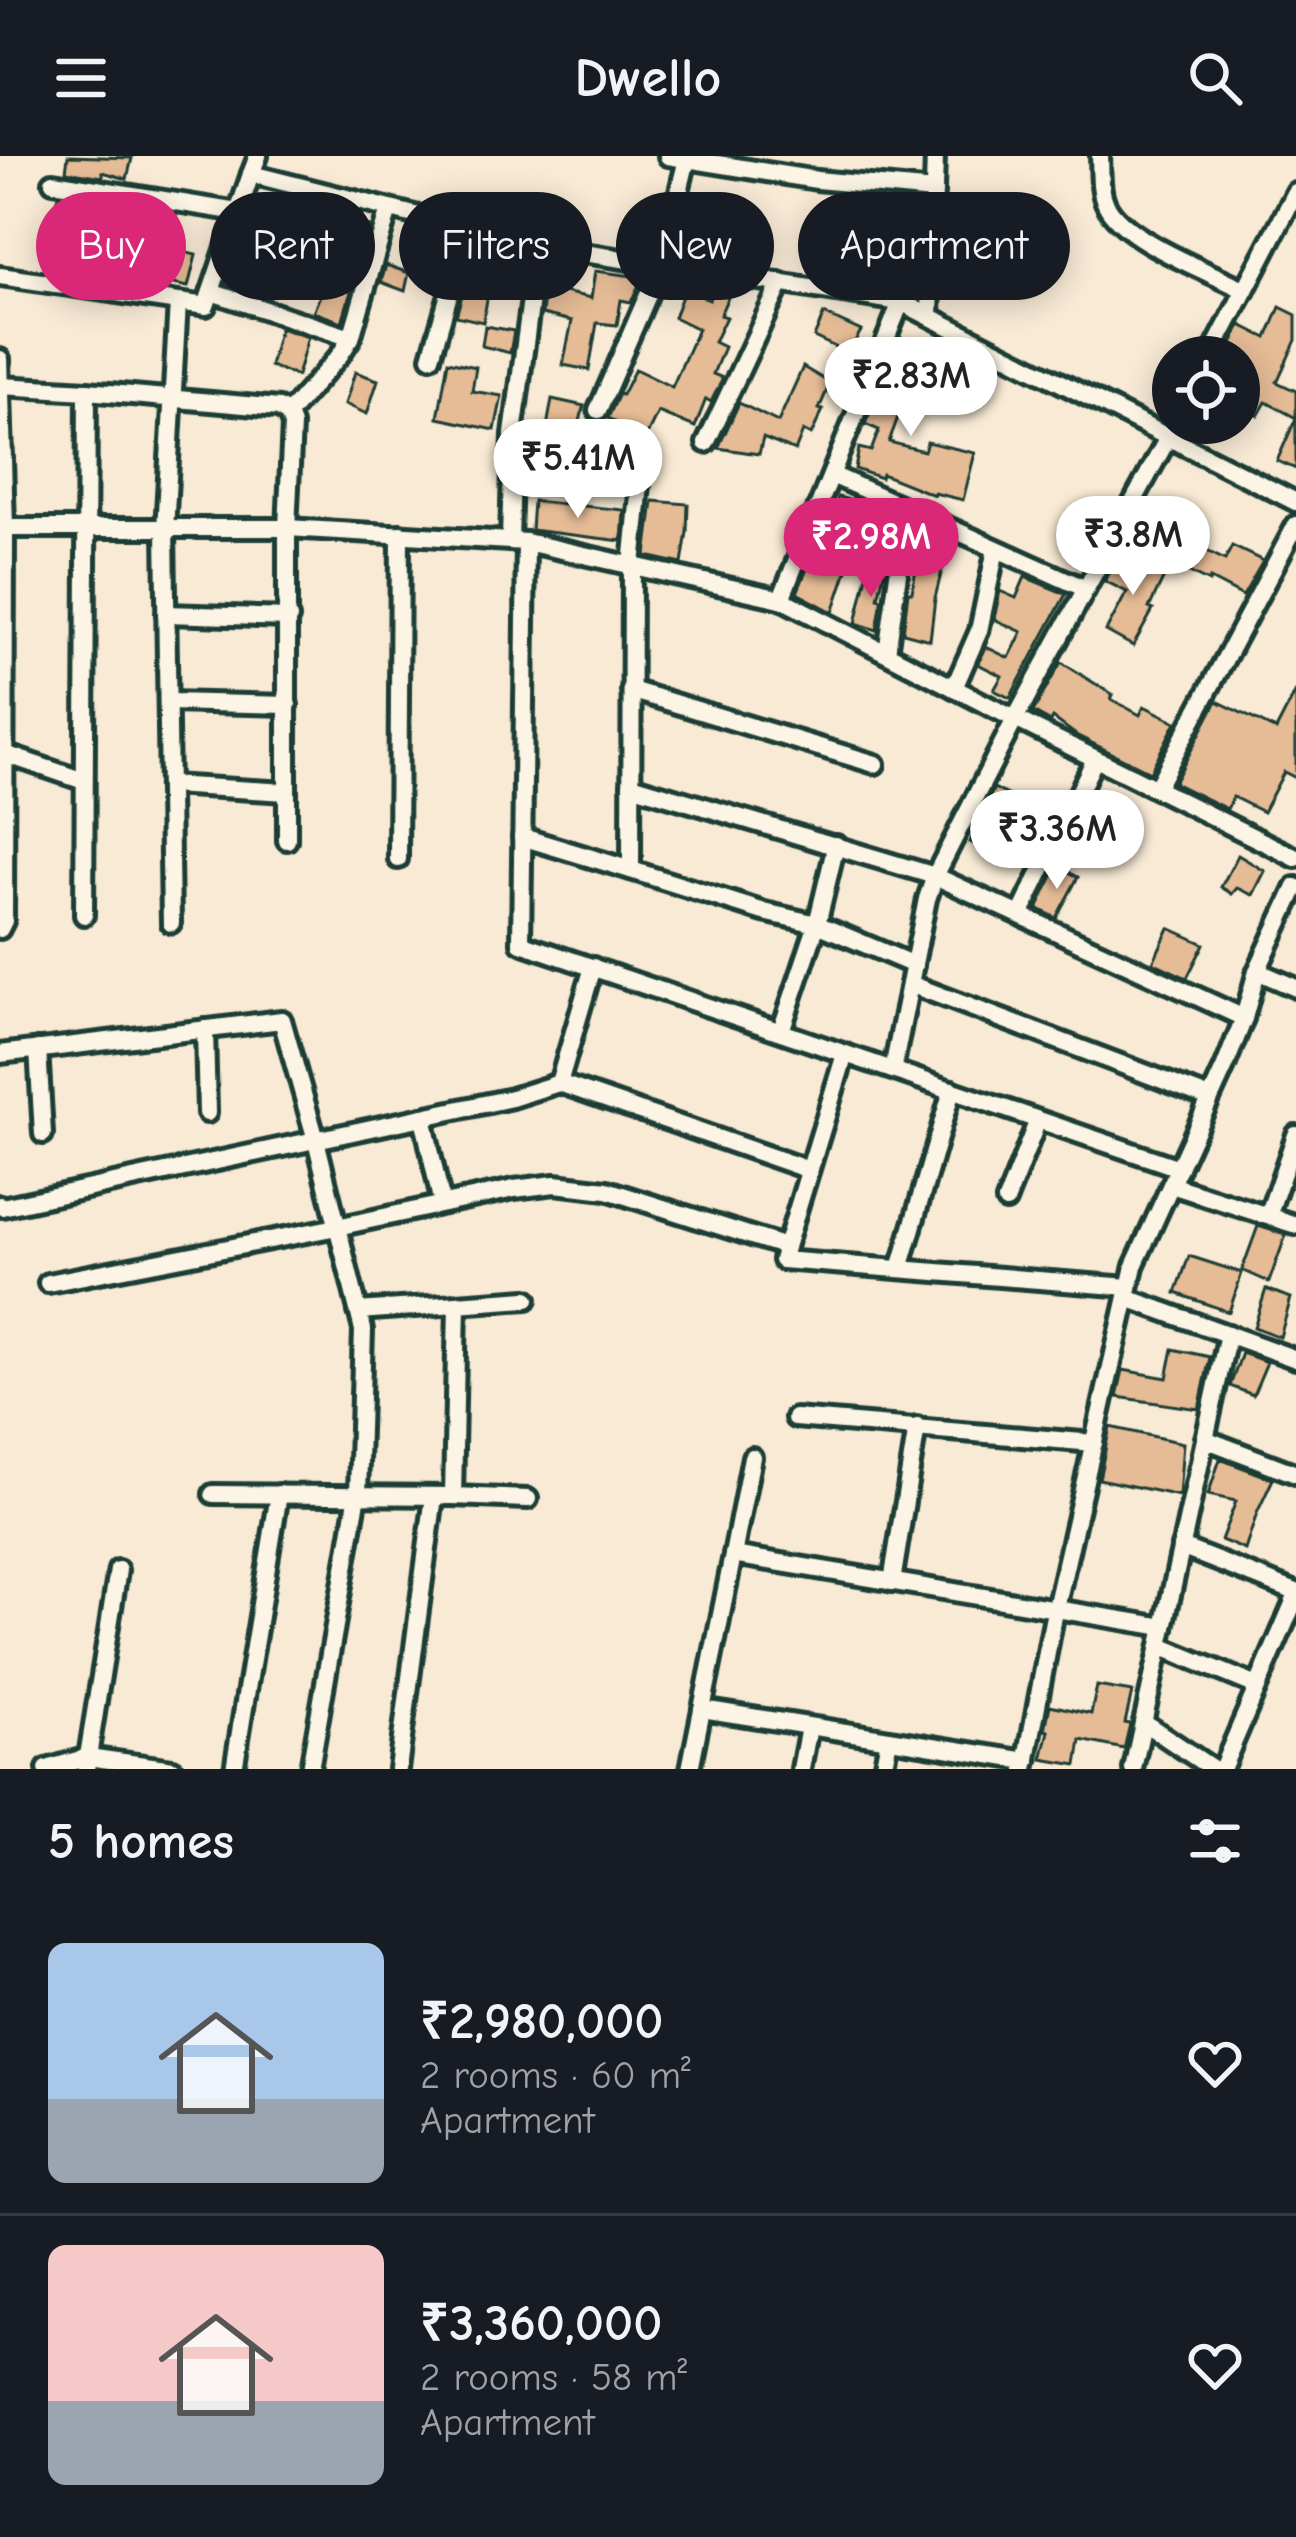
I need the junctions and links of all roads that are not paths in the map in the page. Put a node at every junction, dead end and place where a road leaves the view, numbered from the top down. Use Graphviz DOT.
graph roads {
  1 [pos="668,156"];
  2 [pos="935,156"];
  3 [pos="1100,156"];
  4 [pos="687,159"];
  5 [pos="254,165"];
  6 [pos="53,182"];
  7 [pos="934,190"];
  8 [pos="679,192"];
  9 [pos="1296,192"];
  10 [pos="210,207"];
  11 [pos="389,208"];
  12 [pos="399,211"];
  13 [pos="0,276"];
  14 [pos="774,282"];
  15 [pos="781,283"];
  16 [pos="1245,290"];
  17 [pos="210,295"];
  18 [pos="235,300"];
  19 [pos="447,300"];
  20 [pos="530,300"];
  21 [pos="646,300"];
  22 [pos="178,302"];
  23 [pos="901,302"];
  24 [pos="930,316"];
  25 [pos="1221,336"];
  26 [pos="350,338"];
  27 [pos="431,357"];
  28 [pos="0,359"];
  29 [pos="2,386"];
  30 [pos="87,391"];
  31 [pos="172,397"];
  32 [pos="598,410"];
  33 [pos="288,414"];
  34 [pos="1152,421"];
  35 [pos="706,443"];
  36 [pos="1164,444"];
  37 [pos="1196,444"];
  38 [pos="512,458"];
  39 [pos="832,475"];
  40 [pos="1296,502"];
  41 [pos="907,509"];
  42 [pos="1296,525"];
  43 [pos="85,527"];
  44 [pos="3,528"];
  45 [pos="287,528"];
  46 [pos="165,530"];
  47 [pos="400,534"];
  48 [pos="518,541"];
  49 [pos="997,549"];
  50 [pos="632,565"];
  51 [pos="1086,589"];
  52 [pos="782,599"];
  53 [pos="166,614"];
  54 [pos="289,618"];
  55 [pos="887,653"];
  56 [pos="954,688"];
  57 [pos="631,690"];
  58 [pos="169,702"];
  59 [pos="288,705"];
  60 [pos="1015,719"];
  61 [pos="5,754"];
  62 [pos="1095,759"];
  63 [pos="874,764"];
  64 [pos="84,781"];
  65 [pos="170,785"];
  66 [pos="631,785"];
  67 [pos="1156,789"];
  68 [pos="287,792"];
  69 [pos="522,837"];
  70 [pos="287,840"];
  71 [pos="836,845"];
  72 [pos="2,852"];
  73 [pos="1296,858"];
  74 [pos="398,859"];
  75 [pos="631,870"];
  76 [pos="935,876"];
  77 [pos="1296,887"];
  78 [pos="84,915"];
  79 [pos="1020,915"];
  80 [pos="172,923"];
  81 [pos="817,925"];
  82 [pos="0,928"];
  83 [pos="914,964"];
  84 [pos="593,967"];
  85 [pos="1257,971"];
  86 [pos="910,984"];
  87 [pos="1296,988"];
  88 [pos="1244,1018"];
  89 [pos="205,1029"];
  90 [pos="781,1031"];
  91 [pos="38,1049"];
  92 [pos="0,1054"];
  93 [pos="845,1054"];
  94 [pos="893,1069"];
  95 [pos="559,1083"];
  96 [pos="952,1090"];
  97 [pos="1210,1098"];
  98 [pos="207,1113"];
  99 [pos="423,1118"];
  100 [pos="1038,1120"];
  101 [pos="43,1134"];
  102 [pos="1296,1135"];
  103 [pos="316,1140"];
  104 [pos="809,1170"];
  105 [pos="1175,1176"];
  106 [pos="1006,1201"];
  107 [pos="442,1204"];
  108 [pos="0,1205"];
  109 [pos="1268,1216"];
  110 [pos="1296,1225"];
  111 [pos="337,1227"];
  112 [pos="786,1247"];
  113 [pos="900,1269"];
  114 [pos="48,1283"];
  115 [pos="1128,1292"];
  116 [pos="527,1299"];
  117 [pos="457,1304"];
  118 [pos="358,1311"];
  119 [pos="1228,1334"];
  120 [pos="1296,1359"];
  121 [pos="795,1418"];
  122 [pos="917,1427"];
  123 [pos="1204,1439"];
  124 [pos="1094,1443"];
  125 [pos="752,1456"];
  126 [pos="1296,1474"];
  127 [pos="213,1494"];
  128 [pos="279,1494"];
  129 [pos="358,1494"];
  130 [pos="444,1496"];
  131 [pos="528,1499"];
  132 [pos="1181,1547"];
  133 [pos="733,1556"];
  134 [pos="118,1570"];
  135 [pos="892,1582"];
  136 [pos="1296,1595"];
  137 [pos="1056,1608"];
  138 [pos="1162,1637"];
  139 [pos="1257,1686"];
  140 [pos="702,1709"];
  141 [pos="1143,1723"];
  142 [pos="809,1726"];
  143 [pos="889,1739"];
  144 [pos="87,1763"];
  145 [pos="1026,1765"];
  146 [pos="160,1768"];
  147 [pos="47,1769"];
  148 [pos="173,1769"];
  149 [pos="233,1769"];
  150 [pos="310,1769"];
  151 [pos="398,1769"];
  152 [pos="690,1769"];
  153 [pos="801,1769"];
  154 [pos="883,1769"];
  155 [pos="1132,1769"];
  156 [pos="1217,1769"];
  1 -- 4 [label="street"];
  2 -- 7 [label="street"];
  3 -- 16 [label="street"];
  4 -- 7 [label="street"];
  4 -- 8 [label="street"];
  5 -- 11 [label="street"];
  6 -- 10 [label="street"];
  7 -- 24 [label="street"];
  9 -- 16 [label="street"];
  11 -- 12 [label="street"];
  11 -- 26 [label="street"];
  13 -- 22 [label="street"];
  14 -- 15 [label="street"];
  15 -- 23 [label="street"];
  15 -- 35 [label="street"];
  16 -- 25 [label="street"];
  17 -- 22 [label="street"];
  18 -- 26 [label="street"];
  19 -- 27 [label="street"];
  20 -- 38 [label="street"];
  21 -- 32 [label="street"];
  22 -- 31 [label="street"];
  23 -- 24 [label="street"];
  23 -- 39 [label="street"];
  24 -- 34 [label="street"];
  26 -- 33 [label="street"];
  28 -- 29 [label="street"];
  29 -- 30 [label="street"];
  29 -- 44 [label="street"];
  30 -- 31 [label="street"];
  30 -- 43 [label="street"];
  31 -- 33 [label="street"];
  31 -- 46 [label="street"];
  33 -- 45 [label="street"];
  36 -- 51 [label="street"];
  37 -- 40 [label="street"];
  38 -- 48 [label="street"];
  38 -- 50 [label="street"];
  39 -- 41 [label="street"];
  39 -- 52 [label="street"];
  41 -- 49 [label="street"];
  41 -- 55 [label="street"];
  42 -- 67 [label="street"];
  43 -- 44 [label="street"];
  43 -- 46 [label="street"];
  43 -- 64 [label="street"];
  44 -- 61 [label="street"];
  45 -- 46 [label="street"];
  45 -- 47 [label="street"];
  45 -- 54 [label="street"];
  46 -- 53 [label="street"];
  47 -- 48 [label="street"];
  47 -- 74 [label="street"];
  48 -- 50 [label="street"];
  48 -- 69 [label="street"];
  49 -- 51 [label="street"];
  49 -- 56 [label="street"];
  50 -- 52 [label="street"];
  50 -- 57 [label="street"];
  51 -- 60 [label="street"];
  52 -- 55 [label="street"];
  53 -- 54 [label="street"];
  53 -- 58 [label="street"];
  54 -- 59 [label="street"];
  55 -- 56 [label="street"];
  56 -- 60 [label="street"];
  57 -- 63 [label="street"];
  57 -- 66 [label="street"];
  58 -- 59 [label="street"];
  58 -- 65 [label="street"];
  59 -- 68 [label="street"];
  60 -- 62 [label="street"];
  60 -- 76 [label="street"];
  61 -- 64 [label="street"];
  61 -- 72 [label="street"];
  62 -- 67 [label="street"];
  62 -- 79 [label="street"];
  64 -- 78 [label="street"];
  65 -- 68 [label="street"];
  65 -- 80 [label="street"];
  66 -- 71 [label="street"];
  66 -- 75 [label="street"];
  67 -- 73 [label="street"];
  68 -- 70 [label="street"];
  69 -- 75 [label="street"];
  69 -- 84 [label="street"];
  71 -- 76 [label="street"];
  71 -- 81 [label="street"];
  72 -- 82 [label="street"];
  75 -- 81 [label="street"];
  76 -- 79 [label="street"];
  76 -- 83 [label="street"];
  77 -- 85 [label="street"];
  79 -- 88 [label="street"];
  81 -- 83 [label="street"];
  81 -- 90 [label="street"];
  83 -- 86 [label="street"];
  84 -- 90 [label="street"];
  84 -- 95 [label="street"];
  85 -- 87 [label="street"];
  85 -- 88 [label="street"];
  86 -- 94 [label="street"];
  86 -- 97 [label="street"];
  88 -- 97 [label="street"];
  89 -- 91 [label="street"];
  89 -- 98 [label="street"];
  89 -- 103 [label="street"];
  90 -- 93 [label="street"];
  91 -- 92 [label="street"];
  91 -- 101 [label="street"];
  93 -- 94 [label="street"];
  93 -- 104 [label="street"];
  94 -- 96 [label="street"];
  95 -- 99 [label="street"];
  95 -- 104 [label="street"];
  96 -- 100 [label="street"];
  96 -- 113 [label="street"];
  97 -- 105 [label="street"];
  99 -- 103 [label="street"];
  99 -- 107 [label="street"];
  100 -- 105 [label="street"];
  100 -- 106 [label="street"];
  102 -- 109 [label="street"];
  103 -- 108 [label="street"];
  103 -- 111 [label="street"];
  104 -- 112 [label="street"];
  105 -- 109 [label="street"];
  105 -- 115 [label="street"];
  107 -- 111 [label="street"];
  107 -- 112 [label="street"];
  109 -- 110 [label="street"];
  111 -- 114 [label="street"];
  111 -- 118 [label="street"];
  112 -- 113 [label="street"];
  113 -- 115 [label="street"];
  115 -- 119 [label="street"];
  115 -- 124 [label="street"];
  116 -- 117 [label="street"];
  117 -- 118 [label="street"];
  117 -- 130 [label="street"];
  118 -- 129 [label="street"];
  119 -- 120 [label="street"];
  119 -- 123 [label="street"];
  121 -- 122 [label="street"];
  122 -- 124 [label="street"];
  122 -- 135 [label="street"];
  123 -- 126 [label="street"];
  123 -- 132 [label="street"];
  124 -- 137 [label="street"];
  125 -- 133 [label="street"];
  127 -- 128 [label="street"];
  128 -- 129 [label="street"];
  128 -- 149 [label="street"];
  129 -- 130 [label="street"];
  129 -- 150 [label="street"];
  130 -- 131 [label="street"];
  130 -- 151 [label="street"];
  132 -- 136 [label="street"];
  132 -- 138 [label="street"];
  133 -- 135 [label="street"];
  133 -- 140 [label="street"];
  134 -- 144 [label="street"];
  135 -- 137 [label="street"];
  136 -- 139 [label="street"];
  137 -- 138 [label="street"];
  137 -- 145 [label="street"];
  138 -- 139 [label="street"];
  138 -- 141 [label="street"];
  139 -- 156 [label="street"];
  140 -- 142 [label="street"];
  140 -- 152 [label="street"];
  141 -- 155 [label="street"];
  141 -- 156 [label="street"];
  142 -- 143 [label="street"];
  142 -- 153 [label="street"];
  143 -- 145 [label="street"];
  143 -- 154 [label="street"];
  144 -- 146 [label="street"];
  144 -- 147 [label="street"];
  146 -- 148 [label="street"];
}
